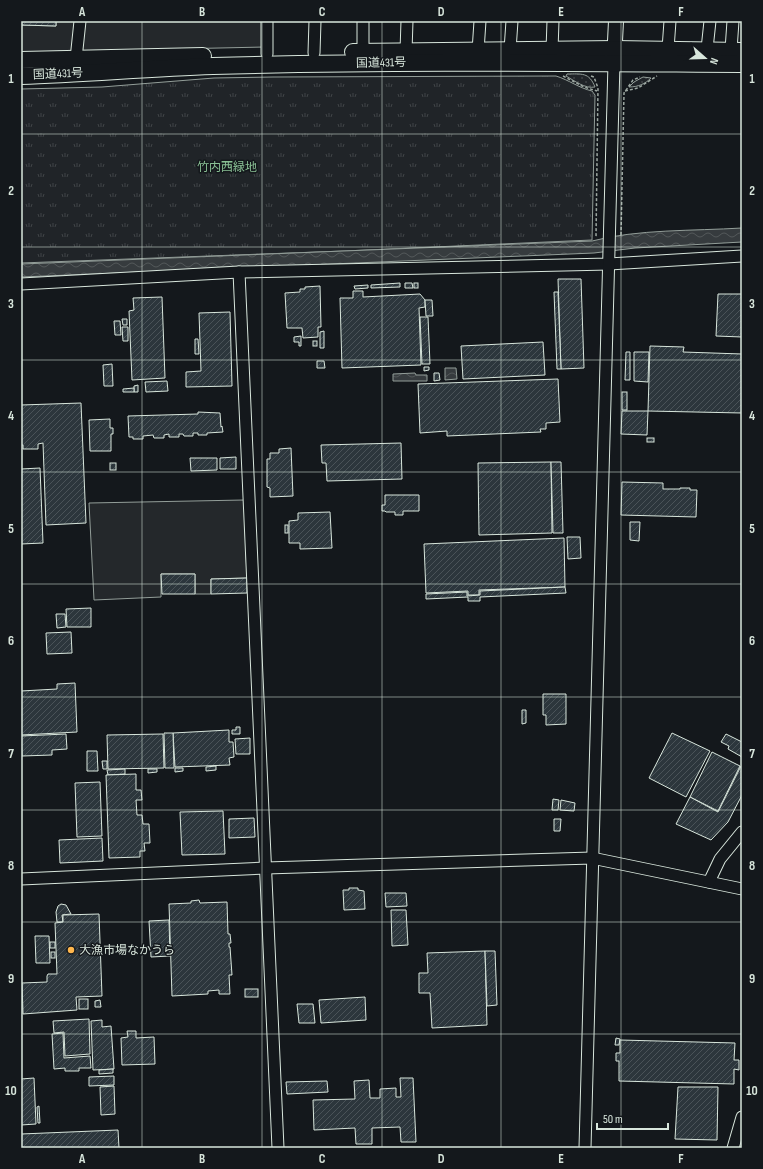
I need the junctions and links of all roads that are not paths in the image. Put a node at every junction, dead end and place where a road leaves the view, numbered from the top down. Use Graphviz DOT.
graph roads {
  1 [pos="80,21"];
  2 [pos="267,21"];
  3 [pos="315,21"];
  4 [pos="363,21"];
  5 [pos="407,21"];
  6 [pos="480,21"];
  7 [pos="512,21"];
  8 [pos="553,21"];
  9 [pos="616,21"];
  10 [pos="670,21"];
  11 [pos="710,21"];
  12 [pos="733,21"];
  13 [pos="668,49"];
  14 [pos="510,50"];
  15 [pos="552,50"];
  16 [pos="707,50"];
  17 [pos="736,50"];
  18 [pos="406,51"];
  19 [pos="478,51"];
  20 [pos="363,52"];
  21 [pos="314,53"];
  22 [pos="267,54"];
  23 [pos="614,56"];
  24 [pos="76,59"];
  25 [pos="21,60"];
  26 [pos="742,64"];
  27 [pos="21,76"];
  28 [pos="742,256"];
  29 [pos="609,264"];
  30 [pos="240,272"];
  31 [pos="21,284"];
  32 [pos="742,832"];
  33 [pos="592,858"];
  34 [pos="266,868"];
  35 [pos="21,878"];
  36 [pos="708,882"];
  37 [pos="742,889"];
  38 [pos="742,1117"];
  39 [pos="278,1148"];
  40 [pos="585,1148"];
  41 [pos="733,1148"];
  1 -- 24 [label="street"];
  2 -- 22 [label="street"];
  3 -- 21 [label="street"];
  4 -- 20 [label="street"];
  5 -- 18 [label="street"];
  6 -- 19 [label="street"];
  7 -- 14 [label="street"];
  8 -- 15 [label="street"];
  9 -- 23 [label="main road"];
  10 -- 13 [label="street"];
  11 -- 16 [label="street"];
  12 -- 17 [label="street"];
  13 -- 16 [label="highway, 国道431号"];
  13 -- 23 [label="highway, 国道431号"];
  14 -- 15 [label="highway, 国道431号"];
  14 -- 19 [label="highway, 国道431号"];
  15 -- 23 [label="highway, 国道431号"];
  16 -- 17 [label="highway, 国道431号"];
  18 -- 19 [label="highway, 国道431号"];
  18 -- 20 [label="highway, 国道431号"];
  20 -- 21 [label="highway, 国道431号"];
  21 -- 22 [label="highway, 国道431号"];
  22 -- 24 [label="highway, 国道431号"];
  23 -- 26 [label="highway, 国道431号"];
  23 -- 27 [label="highway, 国道431号"];
  23 -- 29 [label="street"];
  24 -- 25 [label="highway, 国道431号"];
  28 -- 29 [label="street"];
  29 -- 30 [label="street"];
  29 -- 33 [label="street"];
  30 -- 31 [label="street"];
  30 -- 34 [label="street"];
  32 -- 36 [label="street"];
  33 -- 34 [label="street"];
  33 -- 36 [label="street"];
  33 -- 40 [label="street"];
  34 -- 35 [label="street"];
  34 -- 39 [label="street"];
  36 -- 37 [label="street"];
  38 -- 41 [label="street"];
}
